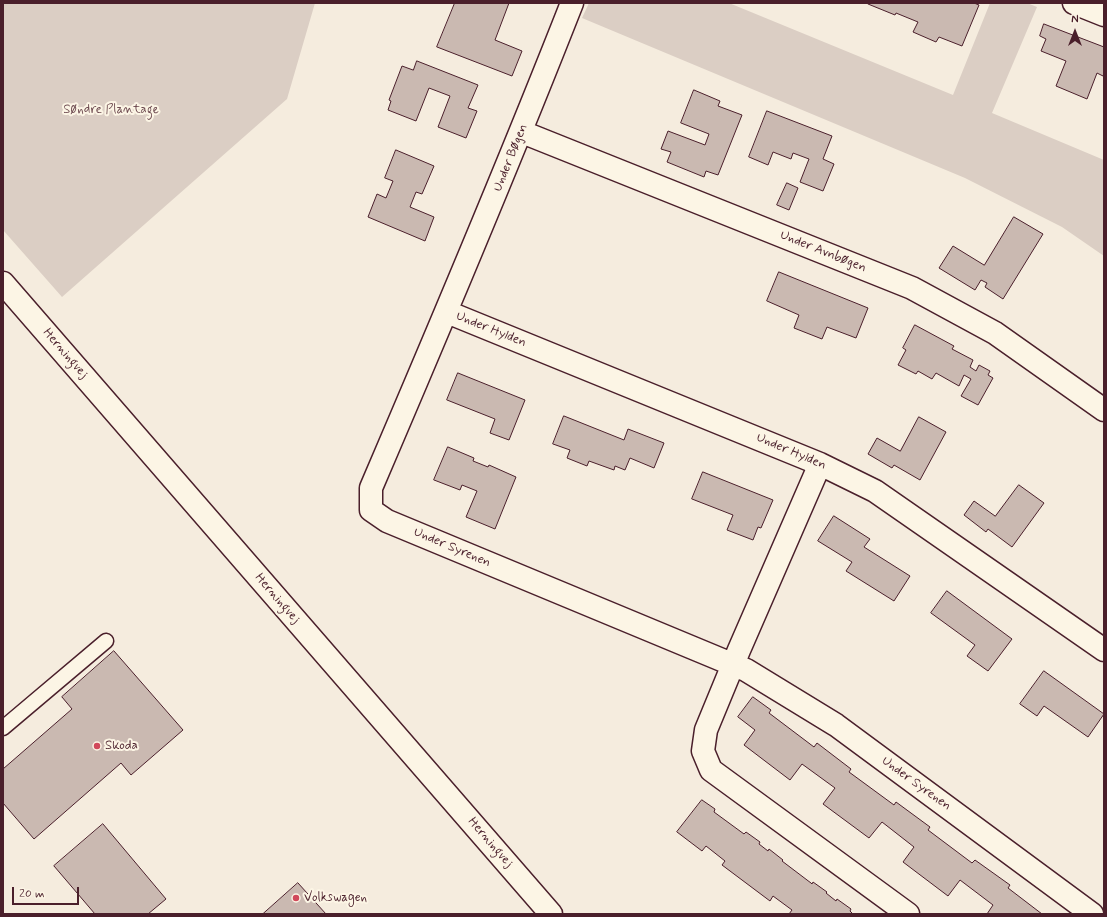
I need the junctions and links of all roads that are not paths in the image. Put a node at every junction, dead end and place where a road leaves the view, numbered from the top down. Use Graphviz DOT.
graph roads {
  1 [pos="572,3"];
  2 [pos="1074,3"];
  3 [pos="1104,16"];
  4 [pos="522,132"];
  5 [pos="3,283"];
  6 [pos="447,312"];
  7 [pos="1104,410"];
  8 [pos="820,464"];
  9 [pos="106,641"];
  10 [pos="1104,650"];
  11 [pos="733,665"];
  12 [pos="3,728"];
  13 [pos="552,914"];
  14 [pos="908,914"];
  15 [pos="1092,914"];
  1 -- 4 [label="street, Under Bøgen"];
  2 -- 3 [label="street"];
  4 -- 6 [label="street, Under Bøgen"];
  4 -- 7 [label="street, Under Avnbøgen"];
  5 -- 13 [label="street, Herningvej"];
  6 -- 8 [label="street, Under Hylden"];
  6 -- 11 [label="street, Under Syrenen"];
  8 -- 10 [label="street, Under Hylden"];
  8 -- 11 [label="street"];
  9 -- 12 [label="lane"];
  11 -- 14 [label="street"];
  11 -- 15 [label="street, Under Syrenen"];
}
